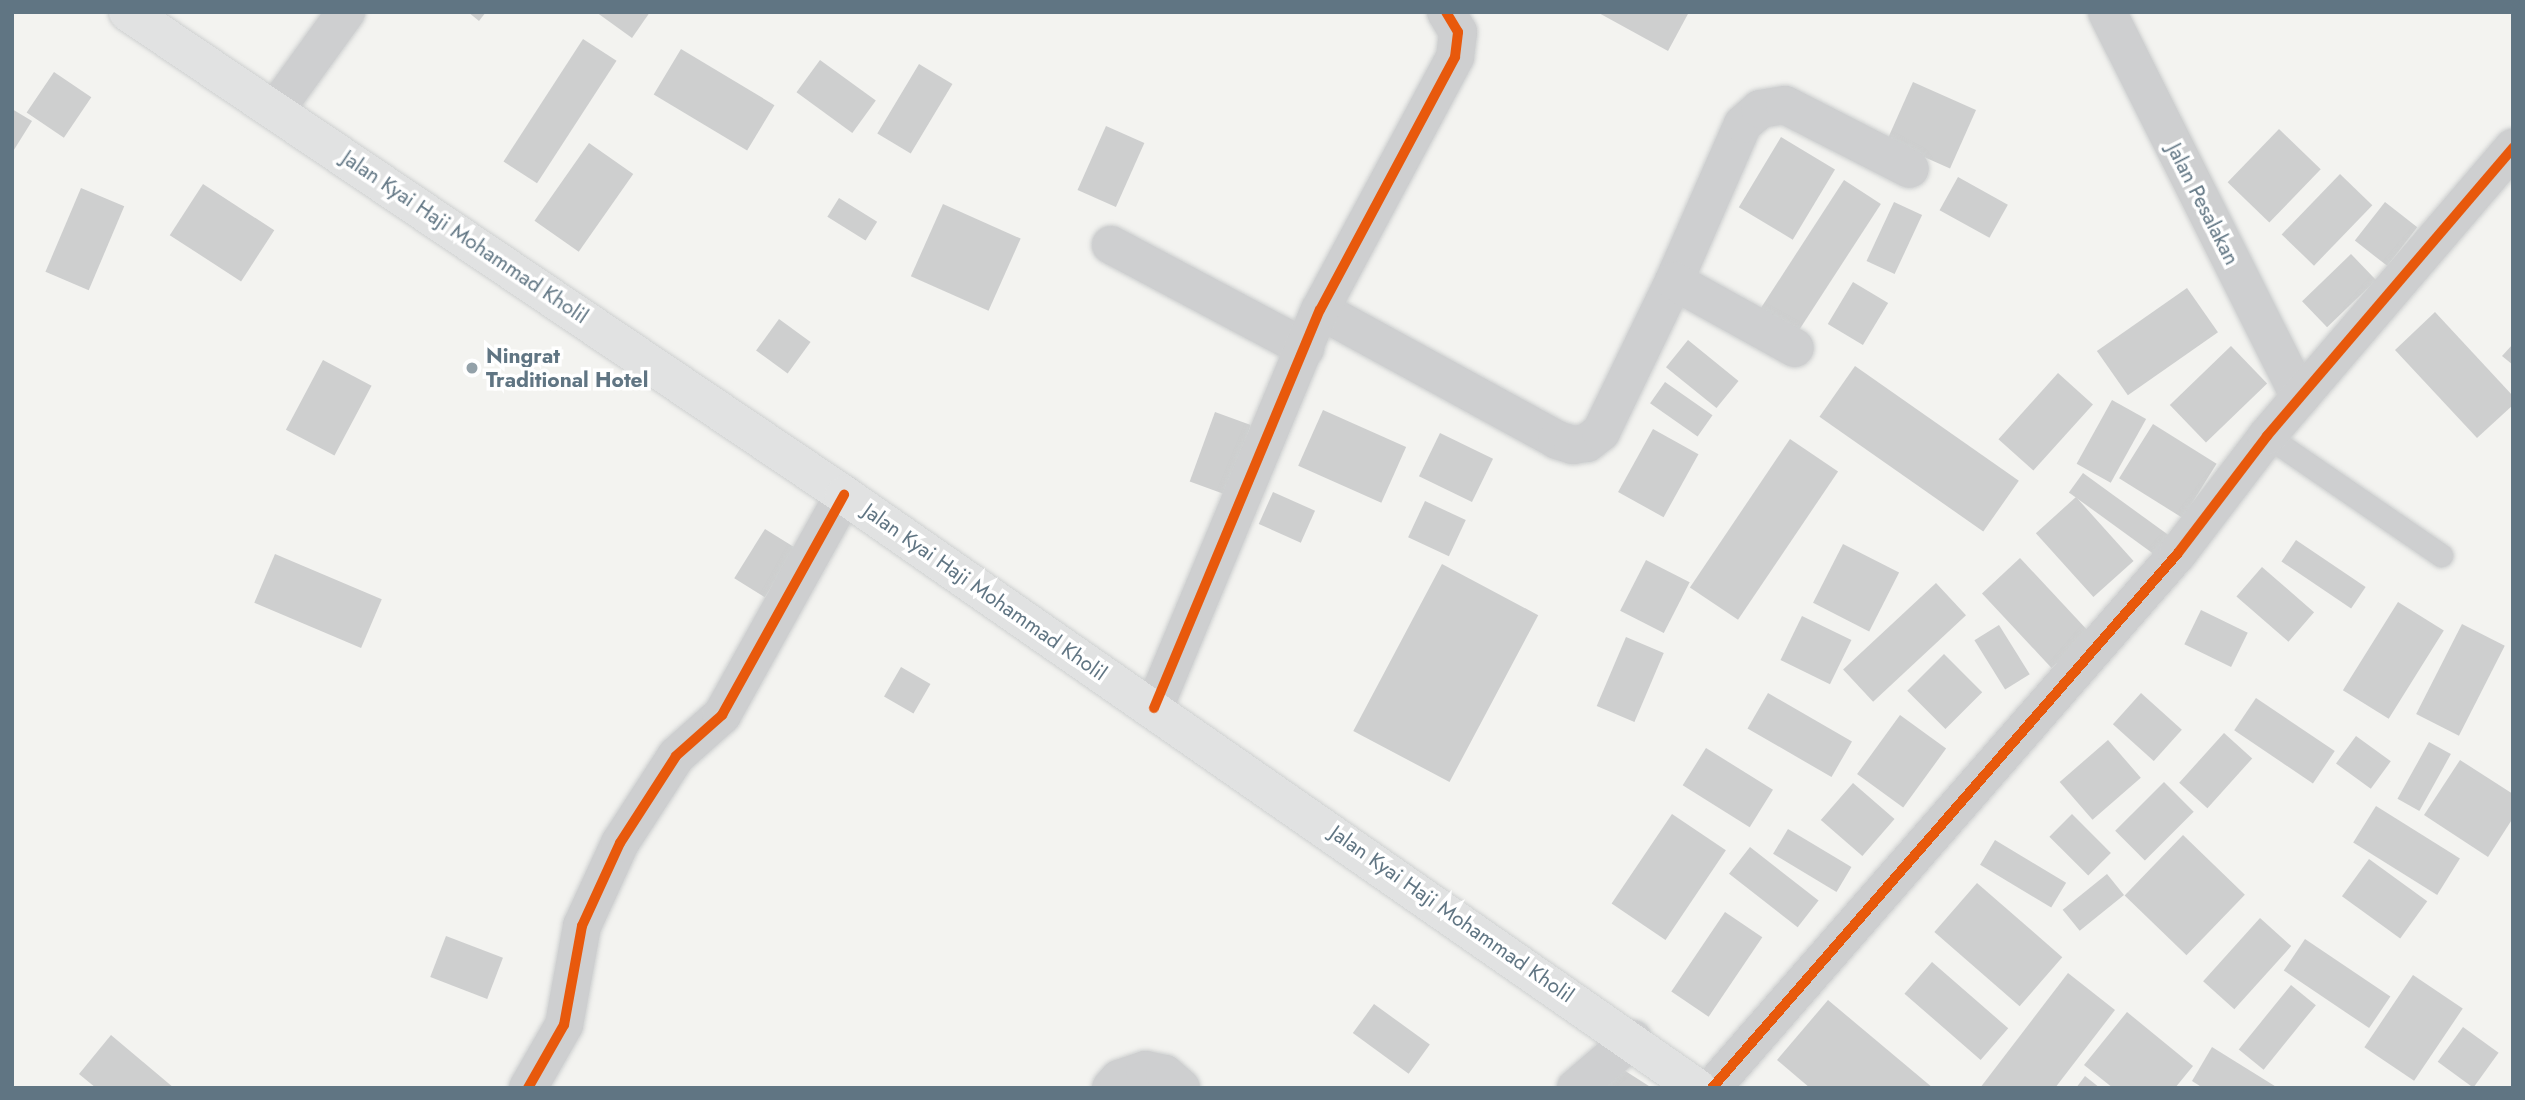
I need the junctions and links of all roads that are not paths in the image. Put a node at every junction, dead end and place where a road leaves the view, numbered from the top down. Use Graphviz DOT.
graph roads {
  1 [pos="128,12"];
  2 [pos="346,12"];
  3 [pos="1446,12"];
  4 [pos="2106,12"];
  5 [pos="276,109"];
  6 [pos="2513,148"];
  7 [pos="1910,169"];
  8 [pos="1111,245"];
  9 [pos="1674,281"];
  10 [pos="1320,310"];
  11 [pos="1305,348"];
  12 [pos="1795,348"];
  13 [pos="2300,397"];
  14 [pos="2267,436"];
  15 [pos="844,495"];
  16 [pos="2441,555"];
  17 [pos="1154,708"];
  18 [pos="1633,1039"];
  19 [pos="528,1088"];
  20 [pos="1111,1088"];
  21 [pos="1181,1088"];
  22 [pos="1576,1088"];
  23 [pos="1697,1088"];
  24 [pos="1712,1088"];
  1 -- 5 [label="main road, Jalan Kyai Haji Mohammad Kholil"];
  2 -- 5 [label="street"];
  3 -- 10 [label="street"];
  4 -- 13 [label="street, Jalan Pesalakan"];
  5 -- 15 [label="main road, Jalan Kyai Haji Mohammad Kholil"];
  6 -- 13 [label="street"];
  7 -- 9 [label="street"];
  8 -- 11 [label="street"];
  9 -- 10 [label="street"];
  9 -- 12 [label="street"];
  10 -- 11 [label="street"];
  11 -- 17 [label="street"];
  13 -- 14 [label="street"];
  14 -- 16 [label="lane"];
  14 -- 24 [label="street"];
  15 -- 17 [label="main road, Jalan Kyai Haji Mohammad Kholil"];
  15 -- 19 [label="street"];
  17 -- 18 [label="main road, Jalan Kyai Haji Mohammad Kholil"];
  18 -- 22 [label="street"];
  18 -- 23 [label="main road, Jalan Kyai Haji Mohammad Kholil"];
  20 -- 21 [label="street"];
}
